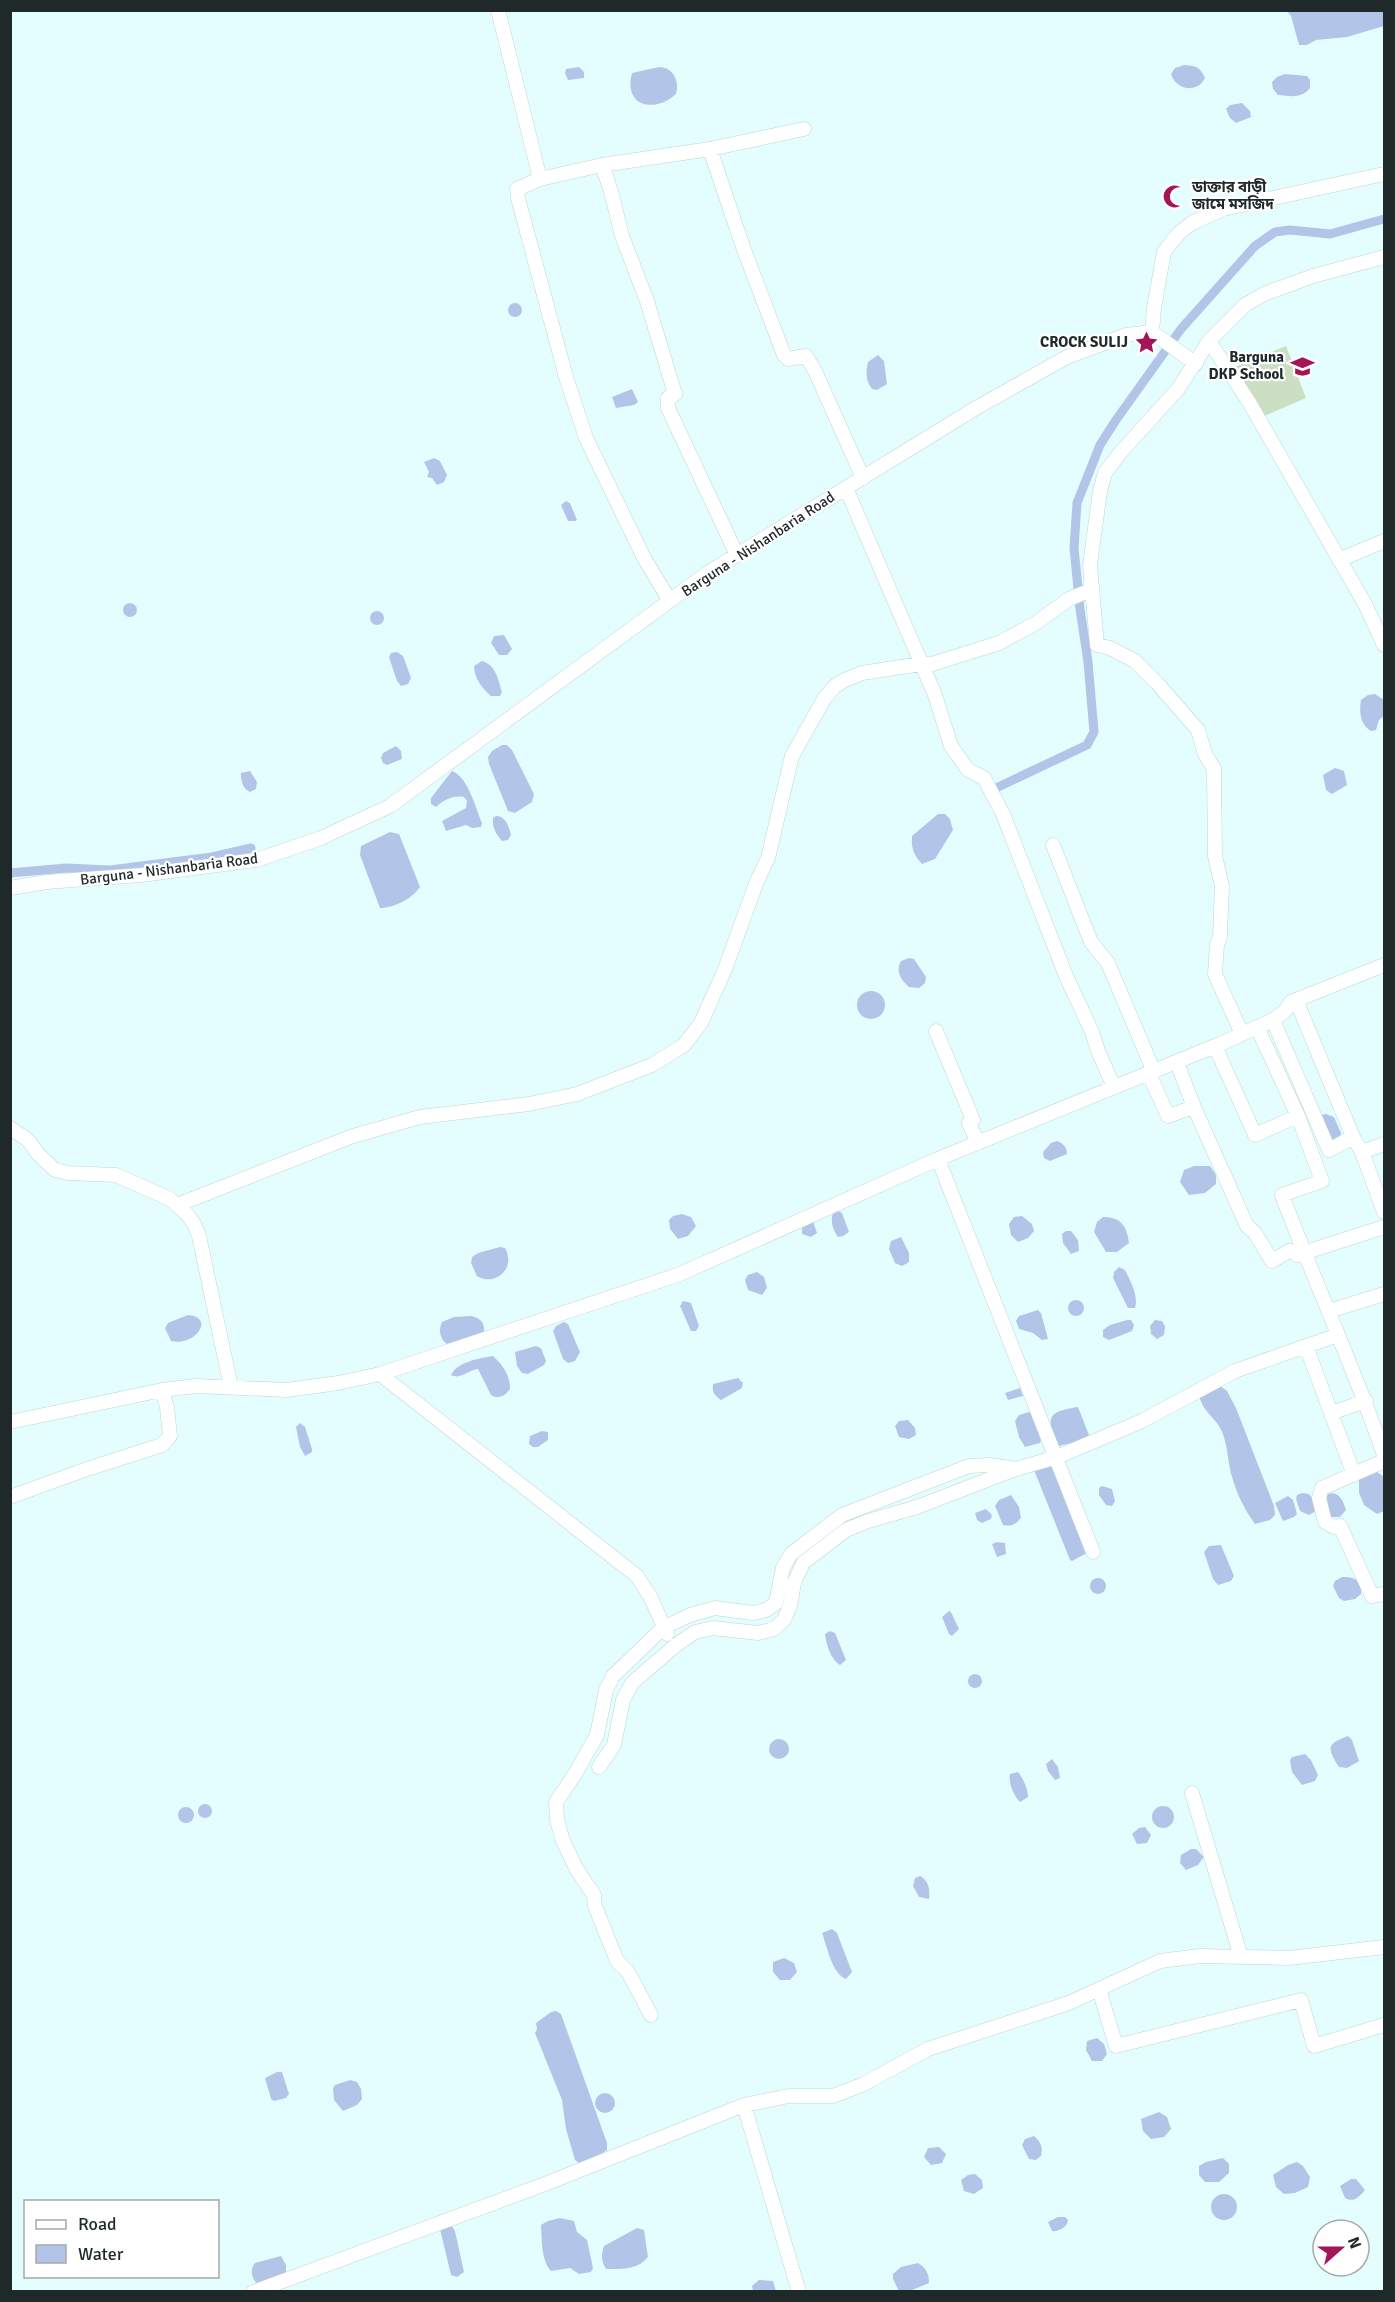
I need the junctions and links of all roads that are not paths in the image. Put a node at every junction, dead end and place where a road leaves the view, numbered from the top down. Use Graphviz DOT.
graph roads {
  1 [pos="498,10"];
  2 [pos="804,129"];
  3 [pos="710,149"];
  4 [pos="602,165"];
  5 [pos="1384,174"];
  6 [pos="540,179"];
  7 [pos="1384,257"];
  8 [pos="1152,332"];
  9 [pos="1209,341"];
  10 [pos="1196,364"];
  11 [pos="863,478"];
  12 [pos="846,488"];
  13 [pos="1384,541"];
  14 [pos="737,555"];
  15 [pos="1339,560"];
  16 [pos="1091,586"];
  17 [pos="670,601"];
  18 [pos="1384,645"];
  19 [pos="921,664"];
  20 [pos="1053,845"];
  21 [pos="10,888"];
  22 [pos="1384,965"];
  23 [pos="1296,1000"];
  24 [pos="1273,1020"];
  25 [pos="1257,1027"];
  26 [pos="936,1030"];
  27 [pos="1242,1034"];
  28 [pos="1215,1046"];
  29 [pos="1177,1063"];
  30 [pos="1151,1073"];
  31 [pos="1114,1087"];
  32 [pos="1194,1107"];
  33 [pos="1298,1116"];
  34 [pos="10,1128"];
  35 [pos="1353,1137"];
  36 [pos="978,1143"];
  37 [pos="1384,1144"];
  38 [pos="1362,1152"];
  39 [pos="938,1159"];
  40 [pos="177,1205"];
  41 [pos="1384,1212"];
  42 [pos="1384,1227"];
  43 [pos="1304,1253"];
  44 [pos="1384,1294"];
  45 [pos="1329,1311"];
  46 [pos="1338,1335"];
  47 [pos="1306,1346"];
  48 [pos="380,1374"];
  49 [pos="231,1387"];
  50 [pos="162,1390"];
  51 [pos="1366,1401"];
  52 [pos="1331,1413"];
  53 [pos="10,1422"];
  54 [pos="1384,1455"];
  55 [pos="1057,1457"];
  56 [pos="1384,1461"];
  57 [pos="1016,1469"];
  58 [pos="1354,1475"];
  59 [pos="10,1497"];
  60 [pos="1093,1552"];
  61 [pos="1384,1594"];
  62 [pos="663,1628"];
  63 [pos="676,1645"];
  64 [pos="599,1767"];
  65 [pos="1192,1793"];
  66 [pos="1384,1947"];
  67 [pos="1241,1957"];
  68 [pos="1099,1989"];
  69 [pos="651,2015"];
  70 [pos="1384,2025"];
  71 [pos="744,2105"];
  72 [pos="253,2292"];
  73 [pos="799,2292"];
  1 -- 6 [label="street"];
  2 -- 3 [label="street"];
  3 -- 4 [label="street"];
  3 -- 11 [label="street"];
  4 -- 6 [label="street"];
  4 -- 14 [label="street"];
  5 -- 8 [label="street"];
  6 -- 17 [label="street"];
  7 -- 9 [label="street"];
  8 -- 10 [label="street"];
  8 -- 11 [label="street, Barguna - Nishanbaria Road"];
  9 -- 10 [label="street"];
  9 -- 15 [label="street"];
  10 -- 16 [label="street"];
  11 -- 12 [label="street, Barguna - Nishanbaria Road"];
  12 -- 14 [label="street, Barguna - Nishanbaria Road"];
  12 -- 19 [label="street"];
  13 -- 15 [label="street"];
  14 -- 17 [label="street, Barguna - Nishanbaria Road"];
  15 -- 18 [label="street"];
  16 -- 19 [label="street"];
  16 -- 27 [label="street"];
  17 -- 21 [label="street, Barguna - Nishanbaria Road"];
  19 -- 31 [label="street"];
  19 -- 40 [label="street"];
  20 -- 30 [label="street"];
  22 -- 23 [label="street"];
  23 -- 24 [label="street"];
  23 -- 35 [label="street"];
  24 -- 25 [label="street"];
  24 -- 35 [label="street"];
  25 -- 27 [label="street"];
  25 -- 33 [label="street"];
  26 -- 36 [label="street"];
  27 -- 28 [label="street"];
  28 -- 29 [label="street"];
  28 -- 33 [label="street"];
  29 -- 30 [label="street"];
  29 -- 32 [label="street"];
  30 -- 31 [label="street"];
  30 -- 32 [label="street"];
  31 -- 36 [label="street"];
  32 -- 43 [label="street"];
  33 -- 43 [label="street"];
  34 -- 40 [label="street"];
  35 -- 38 [label="street"];
  36 -- 39 [label="street"];
  37 -- 38 [label="street"];
  38 -- 41 [label="street"];
  39 -- 48 [label="street"];
  39 -- 55 [label="street"];
  40 -- 49 [label="street"];
  42 -- 43 [label="street"];
  43 -- 45 [label="street"];
  44 -- 45 [label="street"];
  45 -- 46 [label="street"];
  46 -- 47 [label="street"];
  46 -- 51 [label="street"];
  47 -- 52 [label="street"];
  47 -- 55 [label="street"];
  48 -- 49 [label="street"];
  48 -- 62 [label="street"];
  49 -- 50 [label="street"];
  50 -- 53 [label="street"];
  50 -- 59 [label="street"];
  51 -- 52 [label="street"];
  51 -- 54 [label="street"];
  52 -- 58 [label="street"];
  55 -- 57 [label="street"];
  55 -- 60 [label="street"];
  56 -- 58 [label="street"];
  57 -- 62 [label="street"];
  57 -- 63 [label="street"];
  58 -- 61 [label="street"];
  62 -- 63 [label="street"];
  62 -- 69 [label="street"];
  63 -- 64 [label="street"];
  65 -- 67 [label="street"];
  66 -- 67 [label="street"];
  67 -- 68 [label="street"];
  68 -- 70 [label="street"];
  68 -- 71 [label="street"];
  71 -- 72 [label="street"];
  71 -- 73 [label="street"];
}
